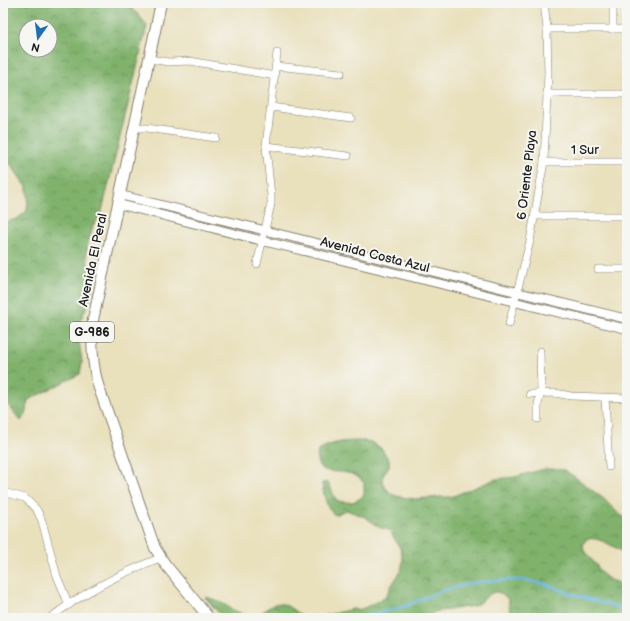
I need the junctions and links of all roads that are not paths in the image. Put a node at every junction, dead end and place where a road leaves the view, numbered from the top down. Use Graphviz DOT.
graph roads {
  1 [pos="161,3"];
  2 [pos="544,3"];
  3 [pos="613,3"];
  4 [pos="547,29"];
  5 [pos="613,29"];
  6 [pos="627,29"];
  7 [pos="277,53"];
  8 [pos="150,59"];
  9 [pos="276,66"];
  10 [pos="341,73"];
  11 [pos="275,76"];
  12 [pos="547,94"];
  13 [pos="627,94"];
  14 [pos="271,107"];
  15 [pos="350,118"];
  16 [pos="135,128"];
  17 [pos="216,138"];
  18 [pos="266,146"];
  19 [pos="348,156"];
  20 [pos="544,162"];
  21 [pos="627,162"];
  22 [pos="119,199"];
  23 [pos="535,216"];
  24 [pos="627,216"];
  25 [pos="266,230"];
  26 [pos="263,241"];
  27 [pos="257,264"];
  28 [pos="598,269"];
  29 [pos="627,269"];
  30 [pos="518,292"];
  31 [pos="515,302"];
  32 [pos="627,319"];
  33 [pos="508,324"];
  34 [pos="627,329"];
  35 [pos="540,351"];
  36 [pos="541,393"];
  37 [pos="530,394"];
  38 [pos="605,398"];
  39 [pos="627,398"];
  40 [pos="538,419"];
  41 [pos="609,467"];
  42 [pos="3,492"];
  43 [pos="160,558"];
  44 [pos="69,605"];
  45 [pos="50,618"];
  46 [pos="209,618"];
  1 -- 8 [label="main road, Avenida El Peral / G-986"];
  2 -- 4 [label="street, 6 Oriente Playa"];
  3 -- 5 [label="street"];
  4 -- 5 [label="street"];
  4 -- 12 [label="street, 6 Oriente Playa"];
  5 -- 6 [label="street"];
  7 -- 9 [label="street"];
  8 -- 11 [label="street"];
  8 -- 16 [label="main road, Avenida El Peral / G-986"];
  9 -- 10 [label="street"];
  9 -- 11 [label="street"];
  11 -- 14 [label="street"];
  12 -- 13 [label="street"];
  12 -- 20 [label="street, 6 Oriente Playa"];
  14 -- 15 [label="street"];
  14 -- 18 [label="street"];
  16 -- 17 [label="street"];
  16 -- 22 [label="main road, Avenida El Peral / G-986"];
  18 -- 19 [label="street"];
  18 -- 25 [label="street"];
  20 -- 21 [label="street, 1 Sur"];
  20 -- 23 [label="street, 6 Oriente Playa"];
  22 -- 25 [label="street, Avenida Costa Azul"];
  22 -- 26 [label="street, Avenida Costa Azul"];
  22 -- 43 [label="main road, Avenida El Peral / G-986"];
  23 -- 24 [label="street"];
  23 -- 30 [label="street, 6 Oriente Playa"];
  25 -- 26 [label="street"];
  25 -- 30 [label="street, Avenida Costa Azul"];
  26 -- 27 [label="street"];
  26 -- 31 [label="street, Avenida Costa Azul"];
  28 -- 29 [label="street"];
  30 -- 31 [label="street, 6 Oriente Playa"];
  30 -- 32 [label="street, Avenida Costa Azul"];
  31 -- 33 [label="street, 6 Oriente Playa"];
  31 -- 34 [label="street, Avenida Costa Azul"];
  35 -- 36 [label="street"];
  36 -- 37 [label="street"];
  36 -- 38 [label="street"];
  36 -- 40 [label="street"];
  38 -- 39 [label="street"];
  38 -- 41 [label="street"];
  42 -- 44 [label="street"];
  43 -- 44 [label="street"];
  43 -- 46 [label="main road, Avenida El Peral / G-986"];
  44 -- 45 [label="street"];
}
